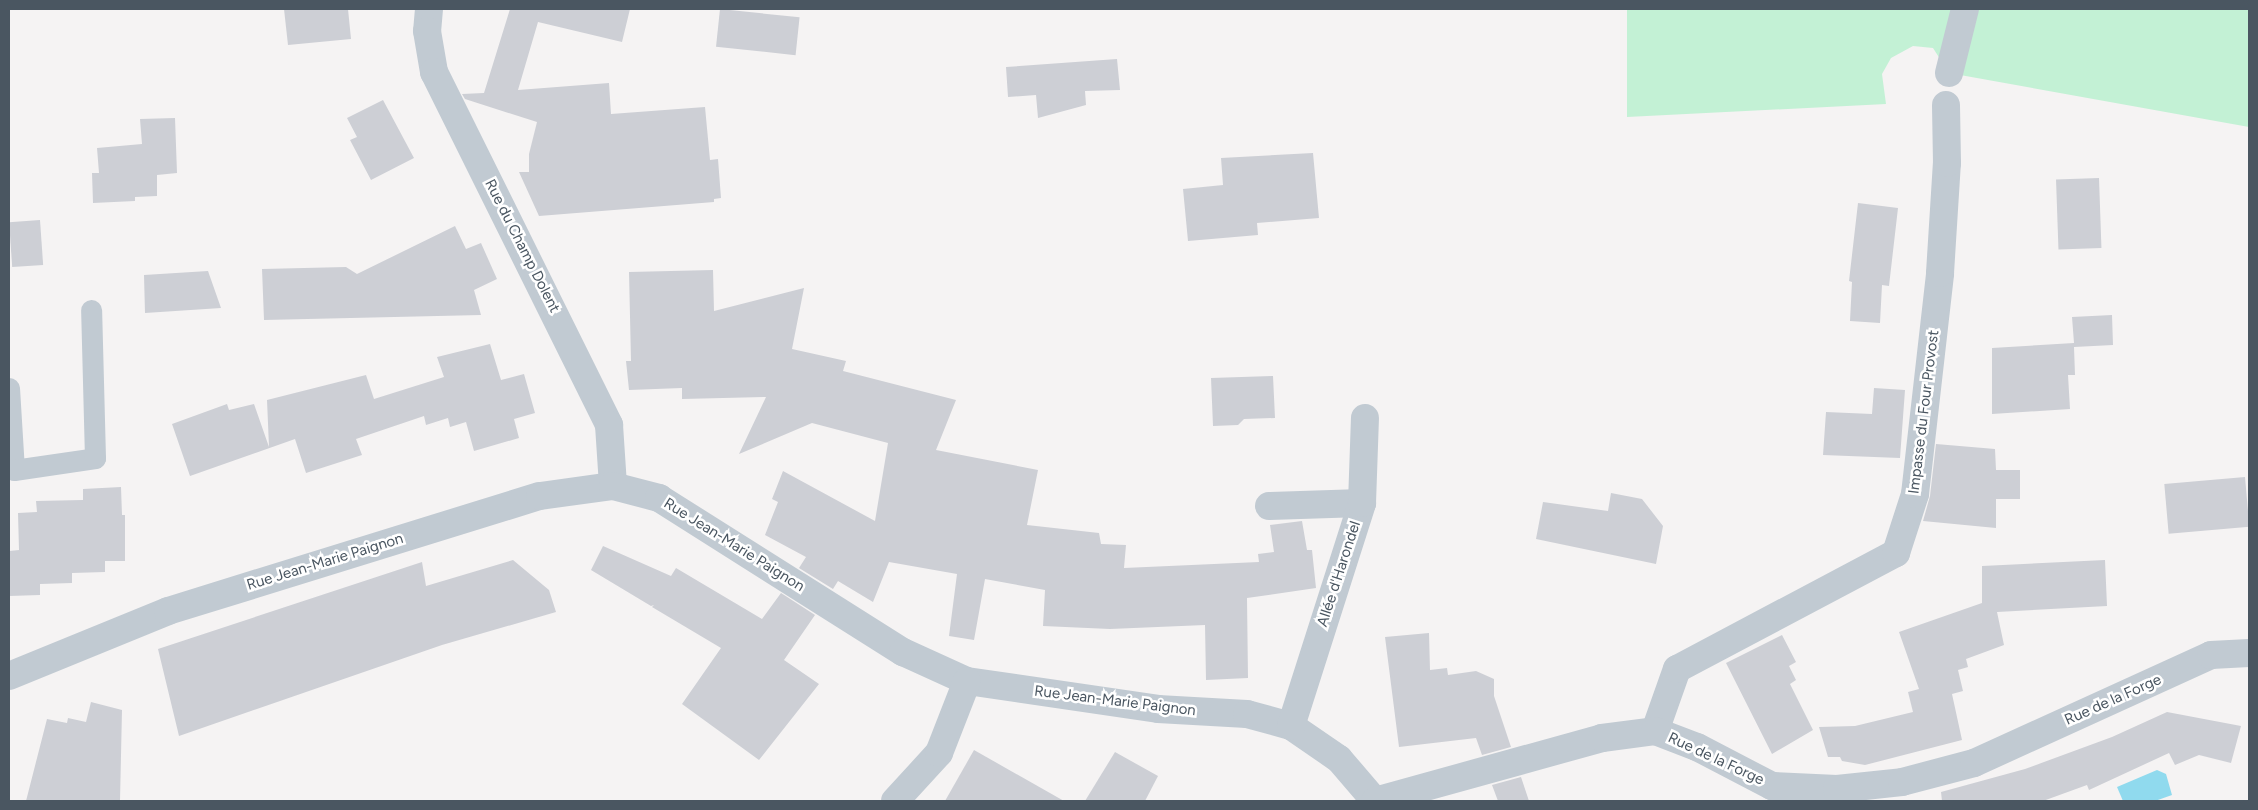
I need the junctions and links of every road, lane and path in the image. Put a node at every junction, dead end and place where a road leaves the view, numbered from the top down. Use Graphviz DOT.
graph roads {
  1 [pos="429,9"];
  2 [pos="1965,9"];
  3 [pos="1949,73"];
  4 [pos="1946,105"];
  5 [pos="91,310"];
  6 [pos="9,388"];
  7 [pos="1365,418"];
  8 [pos="613,486"];
  9 [pos="1362,502"];
  10 [pos="1269,506"];
  11 [pos="2249,653"];
  12 [pos="9,676"];
  13 [pos="967,681"];
  14 [pos="1291,726"];
  15 [pos="1655,731"];
  16 [pos="1771,794"];
  17 [pos="895,801"];
  18 [pos="1375,801"];
  1 -- 8 [label="street, Rue du Champ Dolent"];
  2 -- 3 [label="street"];
  4 -- 15 [label="street, Impasse du Four Provost"];
  5 -- 6 [label="lane"];
  7 -- 9 [label="street, Allée d'Harondel"];
  8 -- 12 [label="street, Rue Jean-Marie Paignon"];
  8 -- 13 [label="street, Rue Jean-Marie Paignon"];
  9 -- 10 [label="street"];
  9 -- 14 [label="street, Allée d'Harondel"];
  11 -- 16 [label="street, Rue de la Forge"];
  13 -- 14 [label="street, Rue Jean-Marie Paignon"];
  13 -- 17 [label="street"];
  14 -- 18 [label="street, Rue Jean-Marie Paignon"];
  15 -- 16 [label="street, Rue de la Forge"];
  15 -- 18 [label="street, Rue de la Forge"];
}
